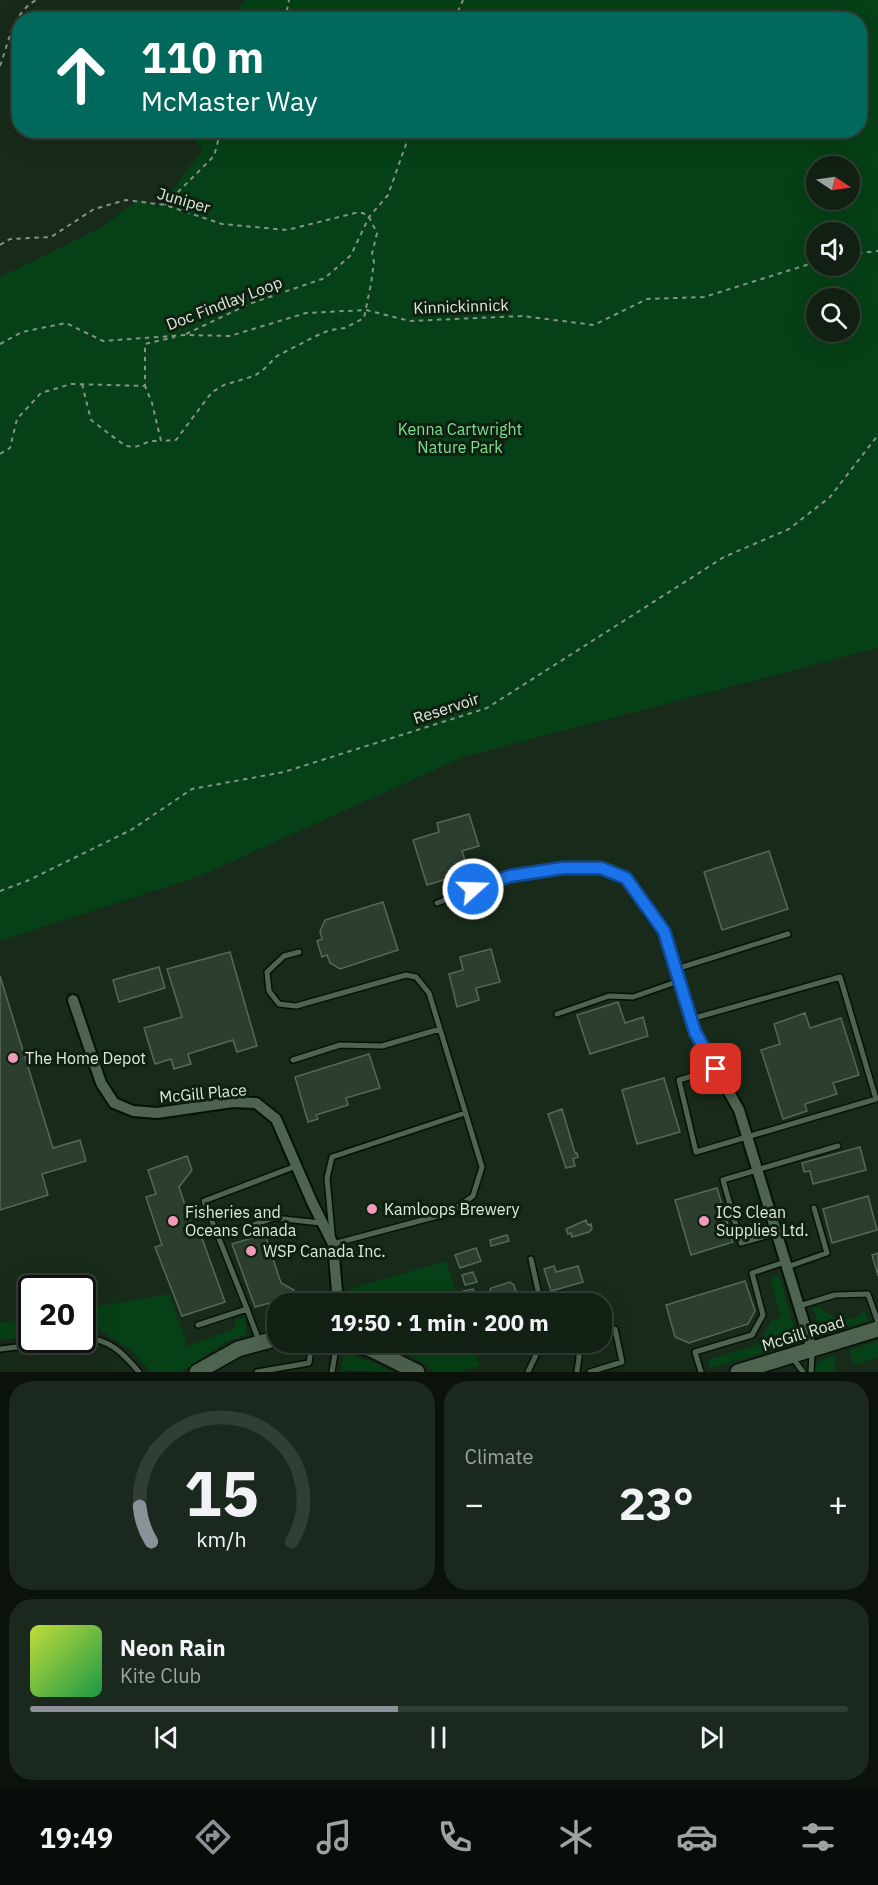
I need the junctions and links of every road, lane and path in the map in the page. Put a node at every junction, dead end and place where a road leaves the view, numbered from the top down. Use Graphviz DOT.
graph roads {
  1 [pos="36,0"];
  2 [pos="23,12"];
  3 [pos="12,30"];
  4 [pos="0,66"];
  5 [pos="219,138"];
  6 [pos="408,138"];
  7 [pos="165,205"];
  8 [pos="369,217"];
  9 [pos="0,245"];
  10 [pos="878,251"];
  11 [pos="860,253"];
  12 [pos="806,265"];
  13 [pos="366,310"];
  14 [pos="185,335"];
  15 [pos="0,344"];
  16 [pos="82,384"];
  17 [pos="145,386"];
  18 [pos="878,435"];
  19 [pos="161,441"];
  20 [pos="0,454"];
  21 [pos="0,891"];
  22 [pos="437,903"];
  23 [pos="649,912"];
  24 [pos="788,934"];
  25 [pos="299,952"];
  26 [pos="676,969"];
  27 [pos="679,981"];
  28 [pos="73,1000"];
  29 [pos="557,1014"];
  30 [pos="691,1019"];
  31 [pos="440,1029"];
  32 [pos="293,1060"];
  33 [pos="716,1069"];
  34 [pos="465,1113"];
  35 [pos="748,1138"];
  36 [pos="838,1146"];
  37 [pos="296,1166"];
  38 [pos="758,1170"];
  39 [pos="814,1208"];
  40 [pos="322,1223"];
  41 [pos="235,1231"];
  42 [pos="777,1233"];
  43 [pos="333,1244"];
  44 [pos="531,1259"];
  45 [pos="786,1264"];
  46 [pos="337,1293"];
  47 [pos="539,1293"];
  48 [pos="799,1306"];
  49 [pos="247,1309"];
  50 [pos="878,1322"];
  51 [pos="198,1325"];
  52 [pos="878,1329"];
  53 [pos="612,1330"];
  54 [pos="96,1338"];
  55 [pos="267,1341"];
  56 [pos="260,1343"];
  57 [pos="18,1347"];
  58 [pos="0,1349"];
  59 [pos="812,1349"];
  60 [pos="310,1353"];
  61 [pos="335,1353"];
  62 [pos="378,1353"];
  63 [pos="537,1353"];
  64 [pos="580,1353"];
  65 [pos="791,1356"];
  66 [pos="309,1363"];
  67 [pos="407,1370"];
  68 [pos="139,1372"];
  69 [pos="197,1372"];
  70 [pos="257,1372"];
  71 [pos="308,1372"];
  72 [pos="332,1372"];
  73 [pos="528,1372"];
  74 [pos="577,1372"];
  75 [pos="590,1372"];
  76 [pos="701,1372"];
  77 [pos="738,1372"];
  78 [pos="803,1372"];
  79 [pos="811,1372"];
  1 -- 2 [label="path"];
  3 -- 4 [label="path"];
  5 -- 7 [label="path"];
  6 -- 8 [label="path, Doc Findlay Loop"];
  7 -- 8 [label="path, Juniper"];
  7 -- 9 [label="path, Juniper"];
  8 -- 13 [label="path"];
  8 -- 14 [label="path, Doc Findlay Loop"];
  10 -- 11 [label="path"];
  12 -- 13 [label="path, Kinnickinnick"];
  13 -- 14 [label="path, Kinnickinnick"];
  13 -- 19 [label="path"];
  14 -- 15 [label="path, Kinnickinnick"];
  14 -- 17 [label="path, Doc Findlay Loop"];
  16 -- 17 [label="path"];
  16 -- 19 [label="path"];
  16 -- 20 [label="path"];
  17 -- 19 [label="path"];
  18 -- 21 [label="path, Reservoir"];
  22 -- 23 [label="lane"];
  23 -- 26 [label="street"];
  24 -- 26 [label="lane"];
  25 -- 31 [label="lane"];
  26 -- 27 [label="street"];
  27 -- 29 [label="lane"];
  27 -- 30 [label="street"];
  28 -- 37 [label="street, McGill Place"];
  30 -- 33 [label="street"];
  30 -- 35 [label="lane"];
  31 -- 32 [label="lane"];
  31 -- 34 [label="lane"];
  33 -- 35 [label="street"];
  33 -- 35 [label="lane"];
  34 -- 43 [label="lane"];
  34 -- 43 [label="lane"];
  35 -- 38 [label="street"];
  36 -- 38 [label="lane"];
  37 -- 40 [label="street, McGill Place"];
  37 -- 49 [label="lane"];
  38 -- 42 [label="street"];
  38 -- 42 [label="lane"];
  39 -- 45 [label="lane"];
  40 -- 41 [label="lane"];
  40 -- 43 [label="street, McGill Place"];
  42 -- 45 [label="street"];
  43 -- 46 [label="street, McGill Place"];
  44 -- 47 [label="lane"];
  45 -- 48 [label="street"];
  45 -- 76 [label="lane"];
  48 -- 50 [label="lane"];
  48 -- 59 [label="street"];
  49 -- 51 [label="lane"];
  49 -- 56 [label="lane"];
  52 -- 59 [label="street, McGill Road"];
  53 -- 75 [label="lane"];
  54 -- 68 [label="lane"];
  55 -- 56 [label="street"];
  56 -- 69 [label="street"];
  57 -- 58 [label="lane"];
  59 -- 65 [label="street, McGill Road"];
  59 -- 79 [label="lane"];
  60 -- 66 [label="lane"];
  61 -- 72 [label="lane"];
  62 -- 67 [label="street"];
  63 -- 73 [label="lane"];
  64 -- 74 [label="lane"];
  65 -- 77 [label="street, McGill Road"];
  65 -- 78 [label="lane"];
  66 -- 70 [label="lane"];
  66 -- 71 [label="lane"];
}
